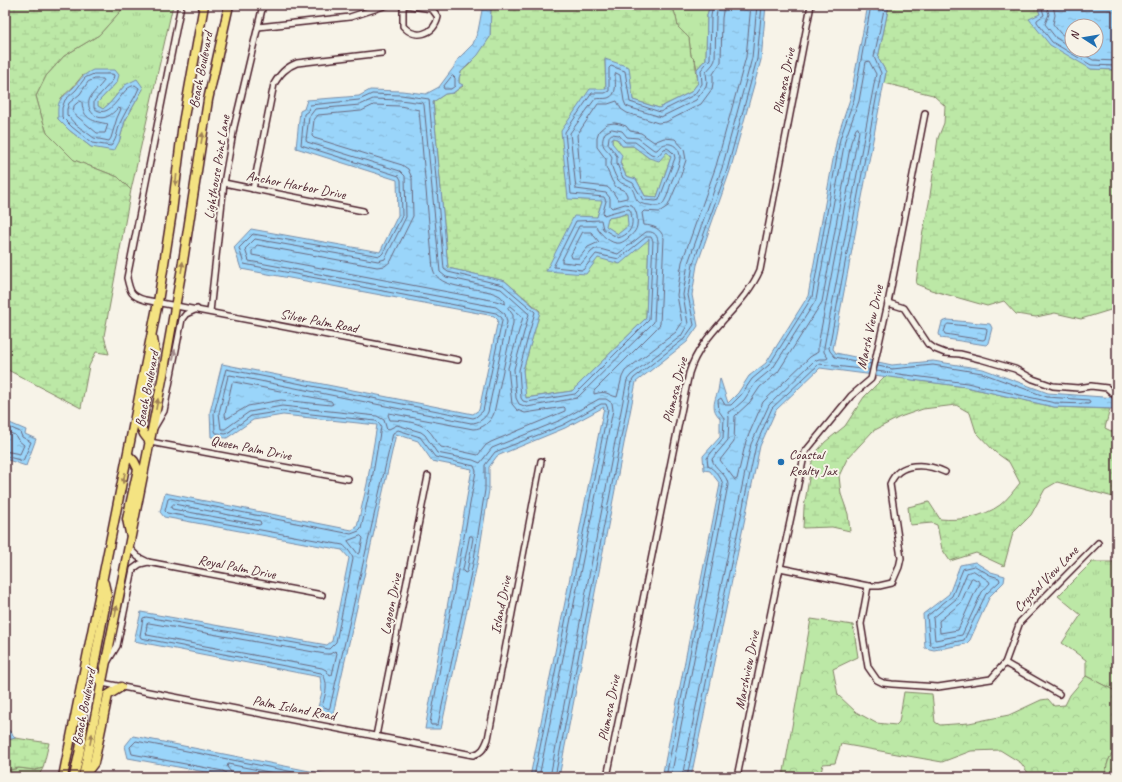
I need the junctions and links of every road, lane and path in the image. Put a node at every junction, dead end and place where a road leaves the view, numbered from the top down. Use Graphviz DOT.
graph roads {
  1 [pos="182,5"];
  2 [pos="204,5"];
  3 [pos="229,5"];
  4 [pos="262,5"];
  5 [pos="387,5"];
  6 [pos="403,5"];
  7 [pos="811,5"];
  8 [pos="258,27"];
  9 [pos="382,53"];
  10 [pos="925,113"];
  11 [pos="224,183"];
  12 [pos="253,189"];
  13 [pos="363,211"];
  14 [pos="158,302"];
  15 [pos="888,303"];
  16 [pos="176,305"];
  17 [pos="197,309"];
  18 [pos="210,312"];
  19 [pos="152,332"];
  20 [pos="458,360"];
  21 [pos="1116,398"];
  22 [pos="152,432"];
  23 [pos="150,442"];
  24 [pos="128,455"];
  25 [pos="541,461"];
  26 [pos="945,472"];
  27 [pos="428,476"];
  28 [pos="348,479"];
  29 [pos="131,538"];
  30 [pos="1098,543"];
  31 [pos="129,548"];
  32 [pos="148,562"];
  33 [pos="780,568"];
  34 [pos="103,580"];
  35 [pos="868,586"];
  36 [pos="322,595"];
  37 [pos="1005,663"];
  38 [pos="105,667"];
  39 [pos="102,684"];
  40 [pos="121,687"];
  41 [pos="1059,694"];
  42 [pos="79,701"];
  43 [pos="376,736"];
  44 [pos="481,752"];
  45 [pos="63,777"];
  46 [pos="74,777"];
  47 [pos="83,777"];
  48 [pos="607,777"];
  49 [pos="737,777"];
  1 -- 14 [label="street, Silver Palm Road"];
  2 -- 14 [label="highway, one-way"];
  16 -- 3 [label="highway, Beach Boulevard, one-way"];
  4 -- 8 [label="street, Lighthouse Point Lane"];
  5 -- 8 [label="street"];
  6 -- 6 [label="street"];
  7 -- 48 [label="street, Plumosa Drive"];
  8 -- 11 [label="street, Lighthouse Point Lane"];
  9 -- 12 [label="street"];
  10 -- 15 [label="street, Marsh View Drive"];
  11 -- 12 [label="street, Anchor Harbor Drive"];
  11 -- 18 [label="street, Lighthouse Point Lane"];
  12 -- 13 [label="street, Anchor Harbor Drive"];
  14 -- 16 [label="street, Silver Palm Road"];
  14 -- 19 [label="highway"];
  15 -- 21 [label="street"];
  15 -- 33 [label="street, Marsh View Drive"];
  16 -- 17 [label="street, Silver Palm Road"];
  22 -- 16 [label="highway, Beach Boulevard, one-way"];
  17 -- 18 [label="street, Silver Palm Road"];
  22 -- 17 [label="street, one-way"];
  18 -- 20 [label="street, Silver Palm Road"];
  19 -- 23 [label="highway"];
  19 -- 24 [label="highway"];
  22 -- 23 [label="highway, Beach Boulevard"];
  23 -- 28 [label="street, Queen Palm Drive"];
  23 -- 29 [label="highway, Beach Boulevard"];
  24 -- 29 [label="highway"];
  24 -- 34 [label="highway, one-way"];
  25 -- 44 [label="street, Island Drive"];
  26 -- 35 [label="street"];
  27 -- 43 [label="street, Lagoon Drive"];
  29 -- 31 [label="highway, Beach Boulevard"];
  30 -- 37 [label="street, Crystal View Lane"];
  31 -- 32 [label="street, Royal Palm Drive"];
  38 -- 31 [label="highway, Beach Boulevard, one-way"];
  32 -- 36 [label="street, Royal Palm Drive"];
  32 -- 38 [label="street"];
  33 -- 35 [label="street"];
  33 -- 49 [label="street, Marshview Drive"];
  34 -- 39 [label="highway"];
  34 -- 42 [label="highway"];
  35 -- 37 [label="street, Crystal View Lane"];
  37 -- 41 [label="street"];
  38 -- 39 [label="highway, Beach Boulevard"];
  39 -- 40 [label="street, Palm Island Road"];
  47 -- 39 [label="highway, Beach Boulevard, one-way"];
  40 -- 43 [label="street, Palm Island Road"];
  40 -- 47 [label="highway"];
  42 -- 45 [label="highway"];
  42 -- 46 [label="highway"];
  43 -- 44 [label="street, Palm Island Road"];
}
